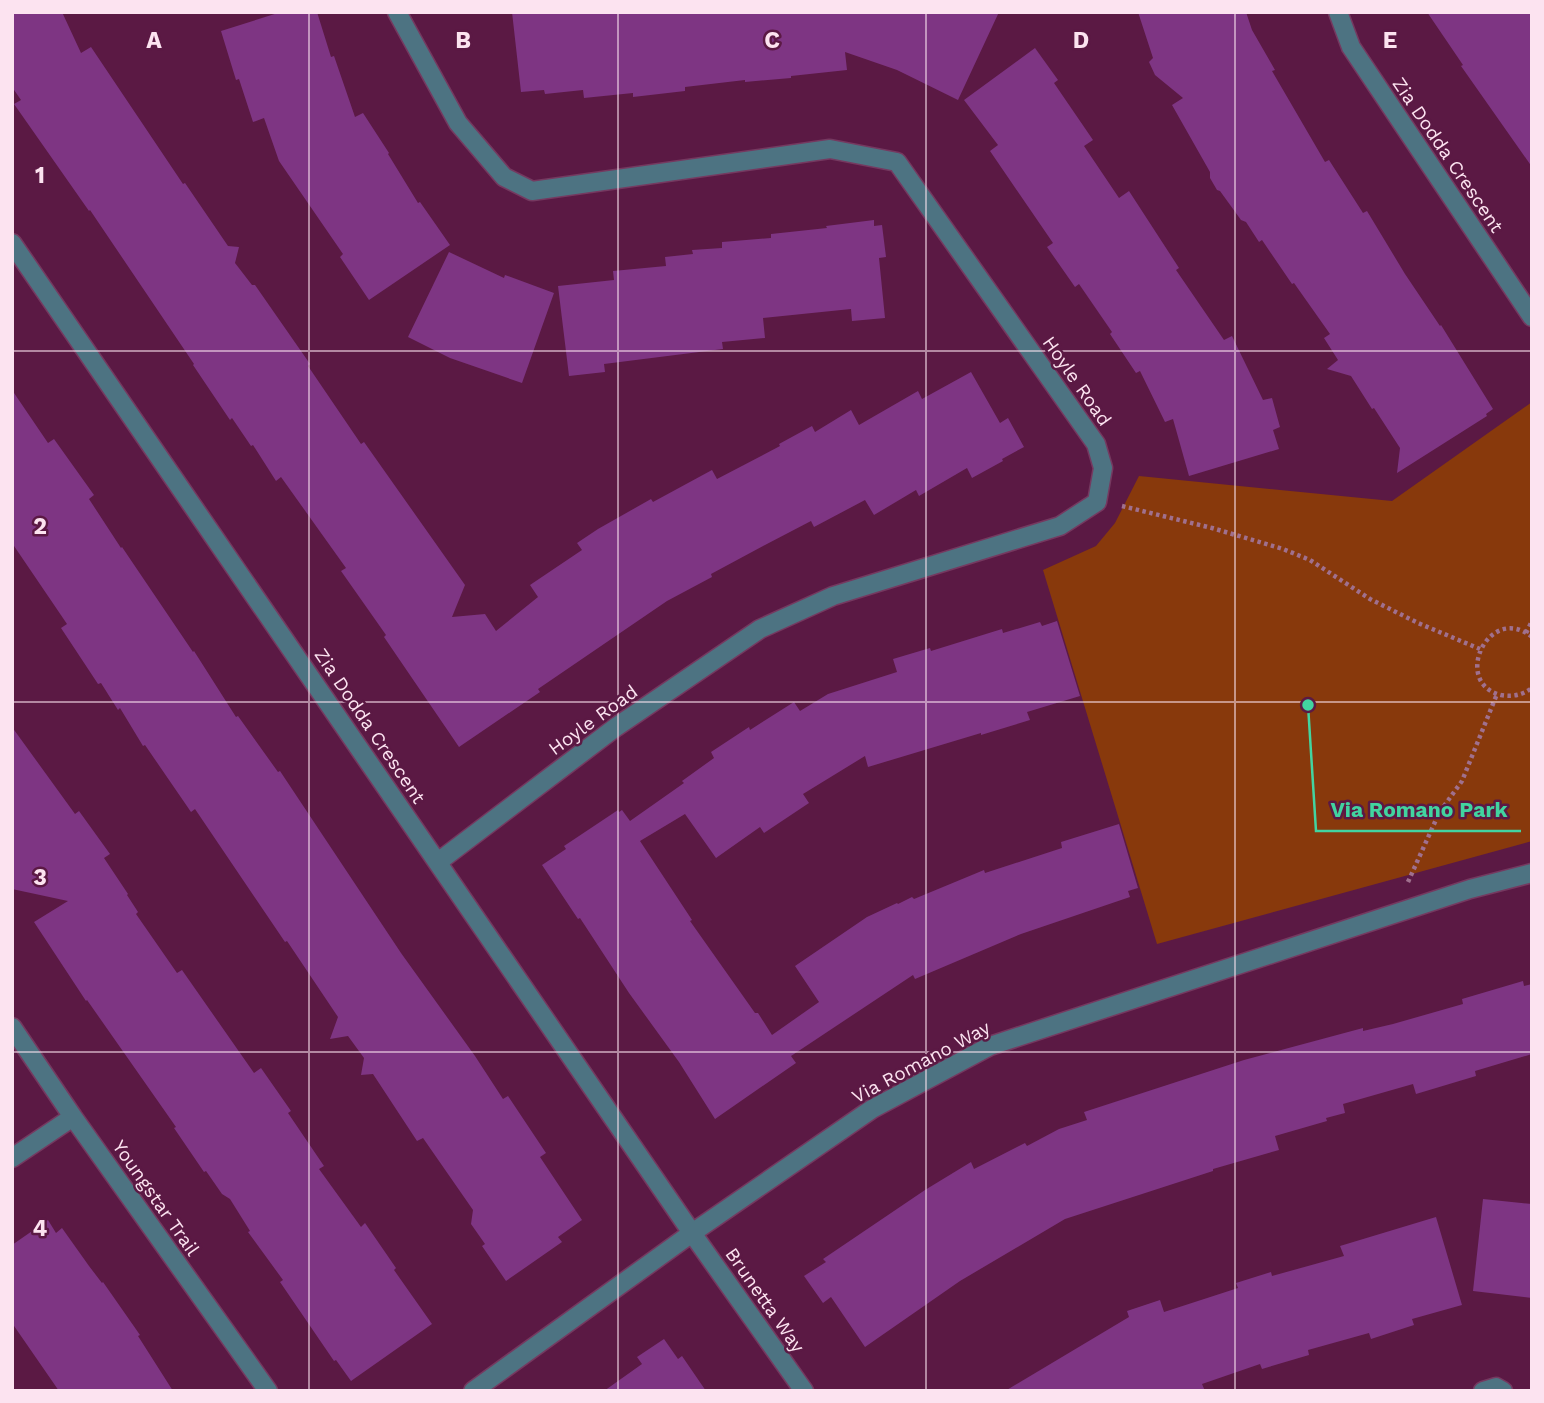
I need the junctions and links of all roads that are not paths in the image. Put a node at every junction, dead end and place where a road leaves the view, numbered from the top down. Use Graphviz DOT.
graph roads {
  1 [pos="397,12"];
  2 [pos="1338,12"];
  3 [pos="12,243"];
  4 [pos="1532,317"];
  5 [pos="438,862"];
  6 [pos="1532,873"];
  7 [pos="12,1027"];
  8 [pos="73,1117"];
  9 [pos="12,1158"];
  10 [pos="692,1233"];
  11 [pos="268,1391"];
  12 [pos="473,1391"];
  13 [pos="804,1391"];
  14 [pos="1483,1391"];
  15 [pos="1503,1391"];
  1 -- 5 [label="street, Hoyle Road"];
  2 -- 4 [label="street, Zia Dodda Crescent"];
  3 -- 5 [label="street, Zia Dodda Crescent"];
  5 -- 10 [label="street, Zia Dodda Crescent"];
  6 -- 10 [label="street, Via Romano Way"];
  7 -- 8 [label="street, Youngstar Trail"];
  8 -- 9 [label="street"];
  8 -- 11 [label="street, Youngstar Trail"];
  10 -- 12 [label="street, Via Romano Way"];
  10 -- 13 [label="street, Brunetta Way"];
  14 -- 15 [label="street"];
}
